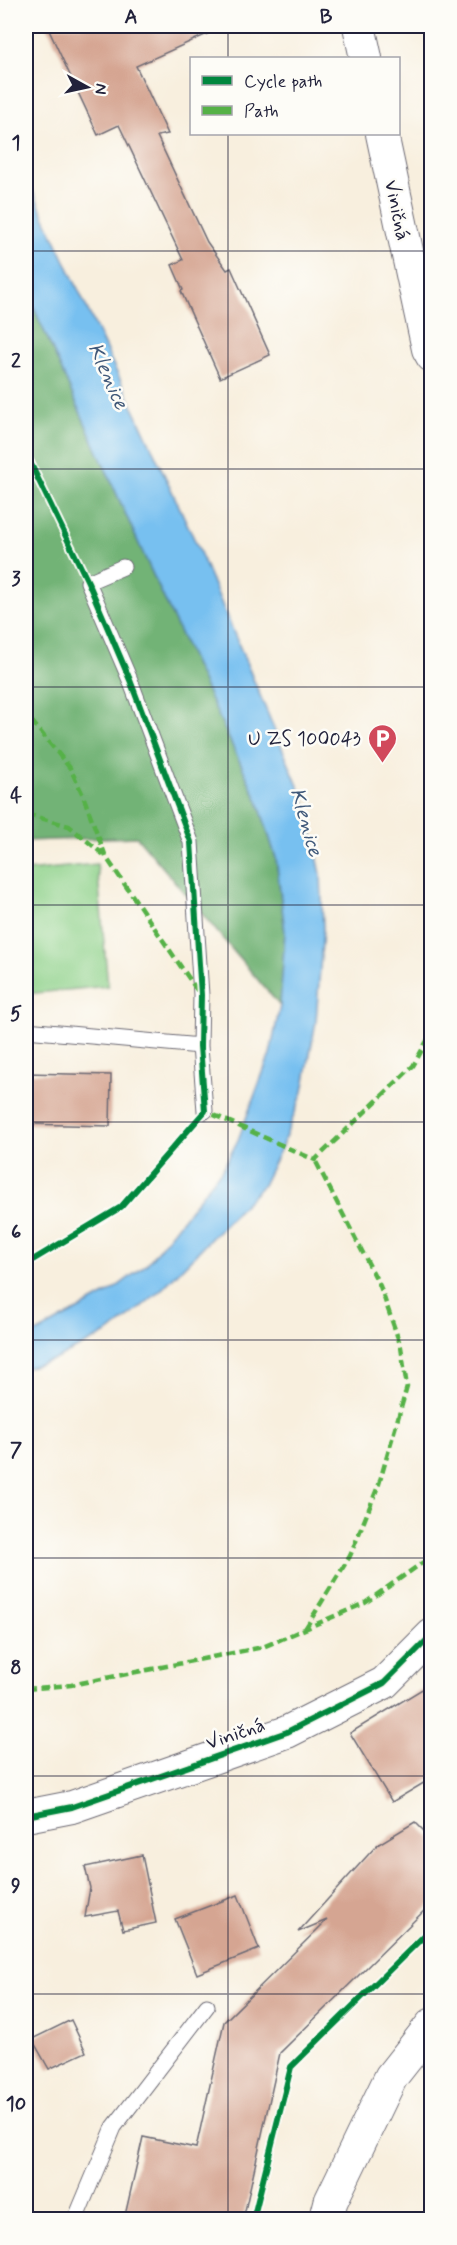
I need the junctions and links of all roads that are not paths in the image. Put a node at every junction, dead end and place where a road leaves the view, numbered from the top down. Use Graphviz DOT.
graph roads {
  1 [pos="359,26"];
  2 [pos="366,57"];
  3 [pos="382,135"];
  4 [pos="432,356"];
  5 [pos="123,567"];
  6 [pos="26,1030"];
  7 [pos="200,1046"];
  8 [pos="205,1111"];
  9 [pos="432,1635"];
  10 [pos="26,1816"];
  11 [pos="207,2006"];
  12 [pos="432,2025"];
  13 [pos="75,2220"];
  14 [pos="326,2220"];
  1 -- 2 [label="street"];
  3 -- 4 [label="street, Viničná"];
  5 -- 7 [label="lane"];
  6 -- 7 [label="lane"];
  7 -- 8 [label="lane"];
  9 -- 10 [label="street, Viničná"];
  11 -- 13 [label="lane"];
  12 -- 14 [label="street"];
}
